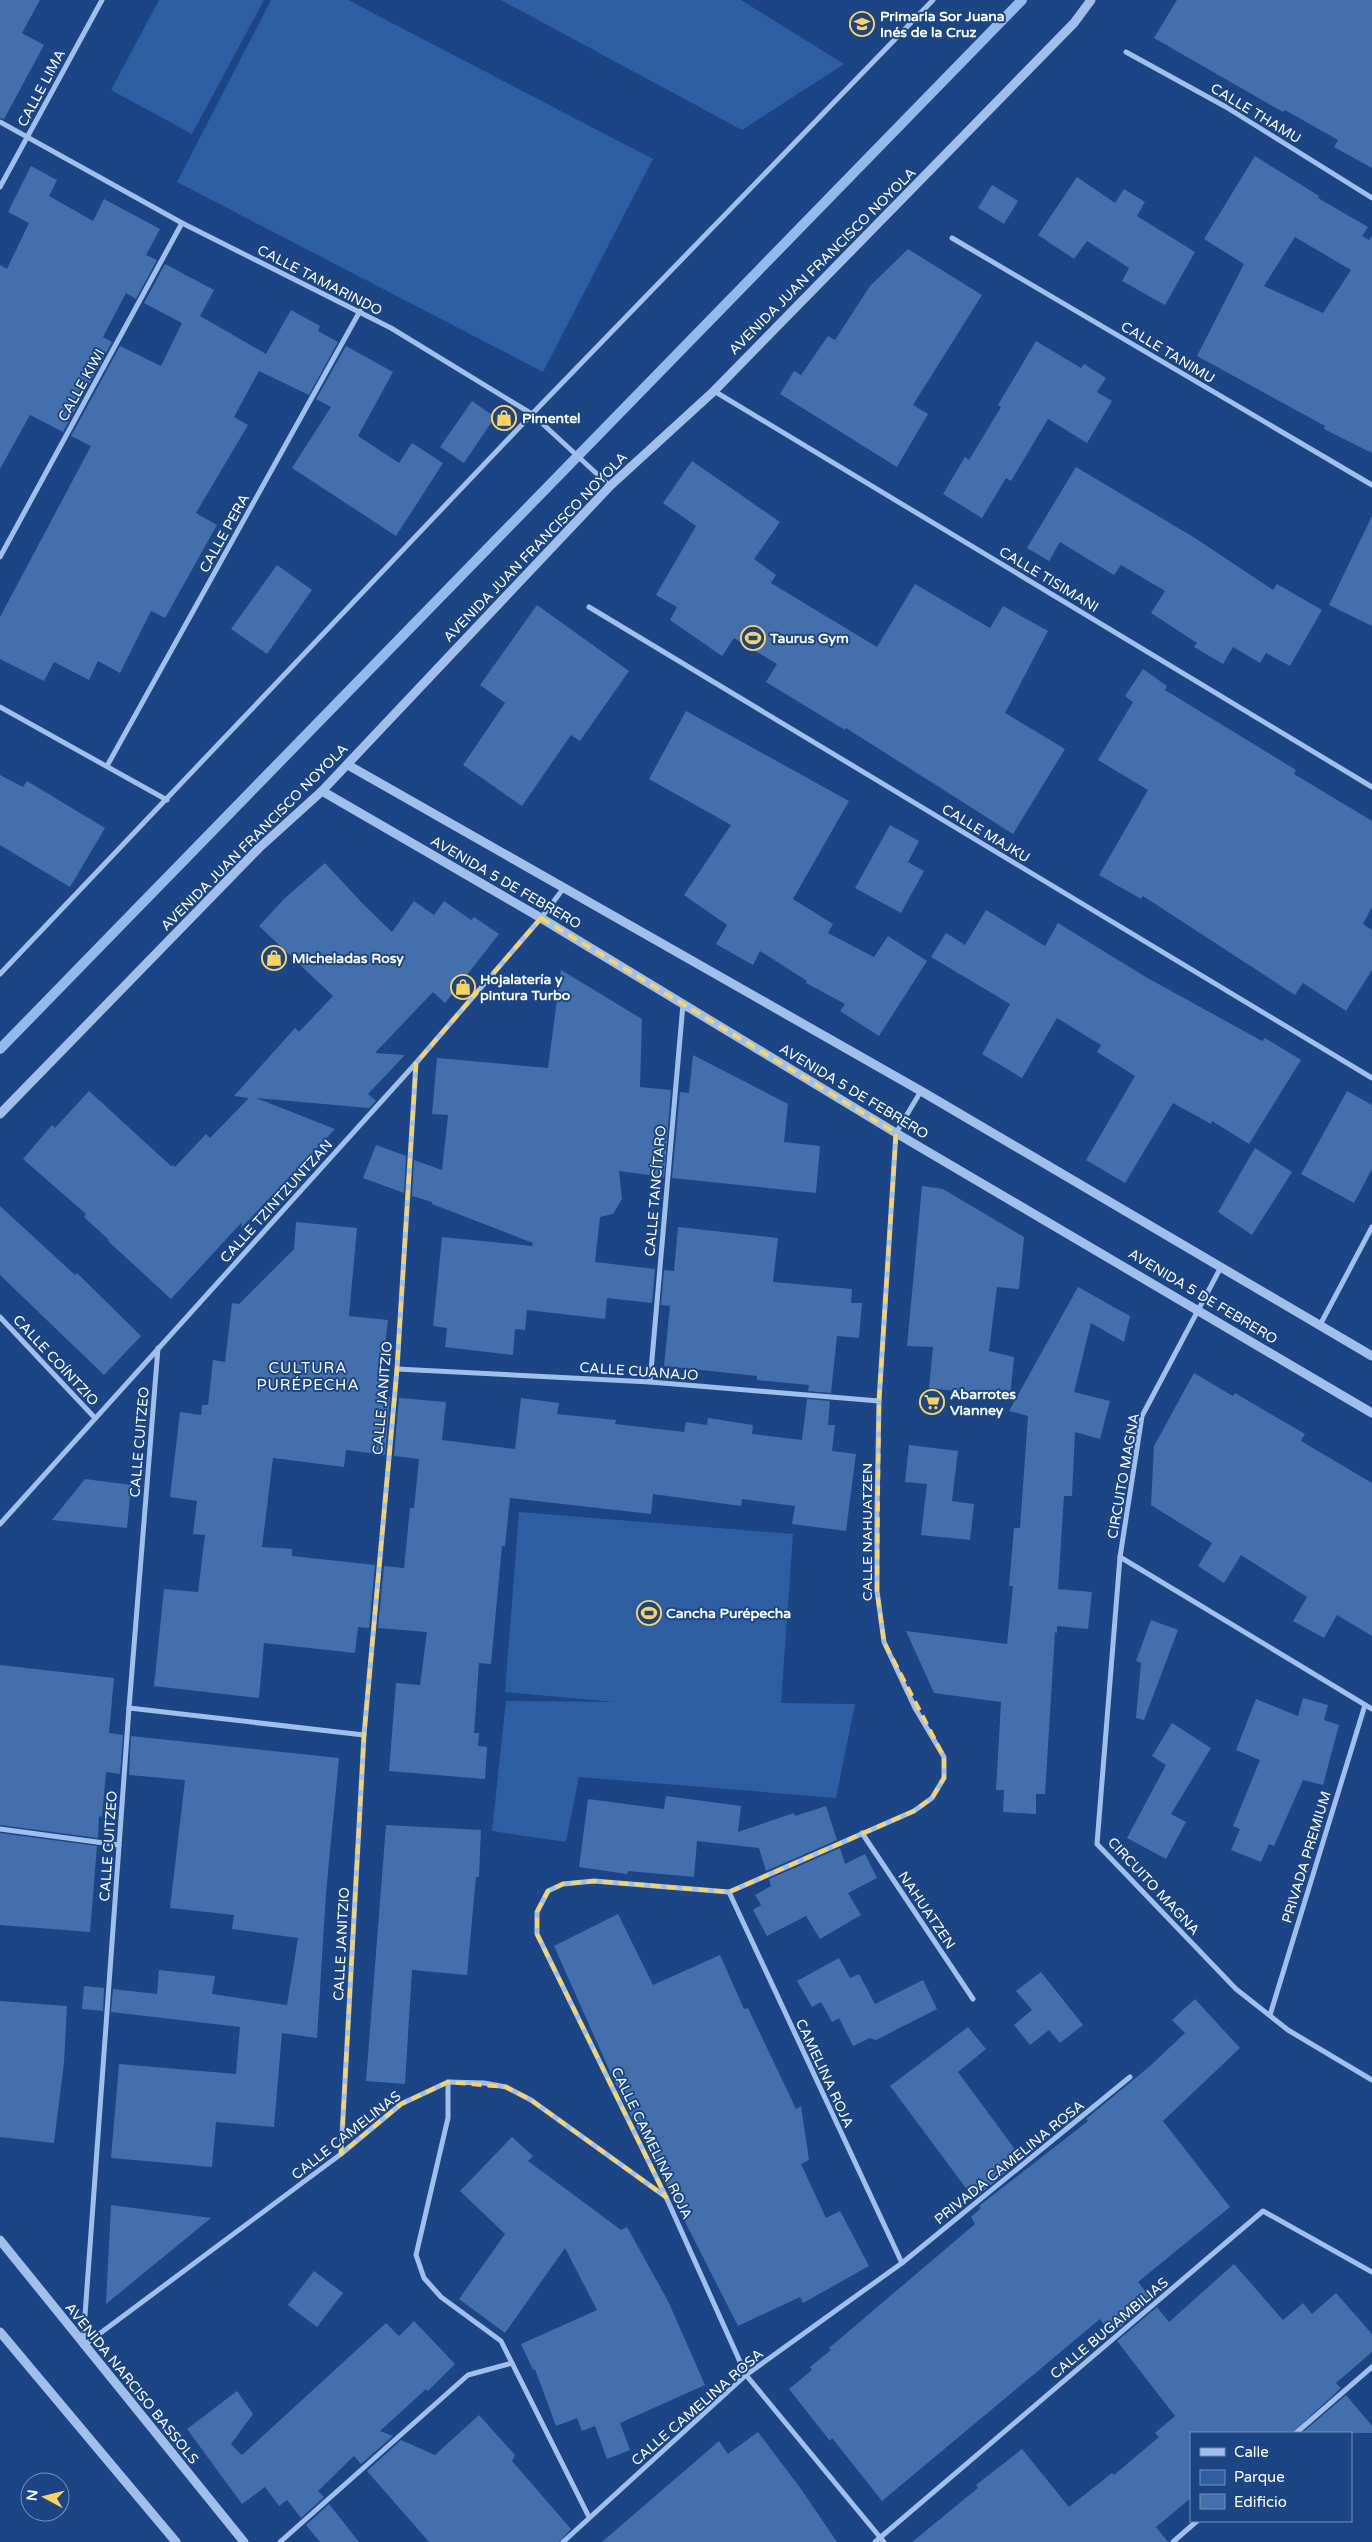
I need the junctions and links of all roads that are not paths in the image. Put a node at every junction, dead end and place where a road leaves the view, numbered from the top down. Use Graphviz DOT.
graph roads {
  1 [pos="102,0"];
  2 [pos="933,0"];
  3 [pos="1091,0"];
  4 [pos="1126,52"];
  5 [pos="0,122"];
  6 [pos="28,137"];
  7 [pos="0,187"];
  8 [pos="1372,198"];
  9 [pos="182,223"];
  10 [pos="952,238"];
  11 [pos="360,312"];
  12 [pos="714,391"];
  13 [pos="532,414"];
  14 [pos="1372,485"];
  15 [pos="610,486"];
  16 [pos="0,557"];
  17 [pos="589,607"];
  18 [pos="0,706"];
  19 [pos="348,765"];
  20 [pos="106,766"];
  21 [pos="1372,788"];
  22 [pos="322,791"];
  23 [pos="167,800"];
  24 [pos="562,889"];
  25 [pos="541,918"];
  26 [pos="0,974"];
  27 [pos="683,1003"];
  28 [pos="416,1063"];
  29 [pos="1372,1078"];
  30 [pos="921,1091"];
  31 [pos="0,1114"];
  32 [pos="896,1133"];
  33 [pos="1372,1227"];
  34 [pos="1221,1267"];
  35 [pos="1198,1309"];
  36 [pos="0,1317"];
  37 [pos="1320,1325"];
  38 [pos="158,1348"];
  39 [pos="1372,1356"];
  40 [pos="397,1369"];
  41 [pos="650,1382"];
  42 [pos="879,1402"];
  43 [pos="1372,1413"];
  44 [pos="95,1418"];
  45 [pos="0,1524"];
  46 [pos="1120,1557"];
  47 [pos="1365,1705"];
  48 [pos="129,1708"];
  49 [pos="1372,1709"];
  50 [pos="364,1735"];
  51 [pos="0,1829"];
  52 [pos="862,1833"];
  53 [pos="119,1845"];
  54 [pos="729,1892"];
  55 [pos="973,1999"];
  56 [pos="1270,2016"];
  57 [pos="1130,2077"];
  58 [pos="1372,2080"];
  59 [pos="448,2082"];
  60 [pos="341,2154"];
  61 [pos="666,2197"];
  62 [pos="0,2240"];
  63 [pos="902,2263"];
  64 [pos="1372,2272"];
  65 [pos="0,2332"];
  66 [pos="83,2346"];
  67 [pos="512,2363"];
  68 [pos="1372,2367"];
  69 [pos="746,2375"];
  70 [pos="1297,2432"];
  71 [pos="589,2517"];
  72 [pos="1196,2522"];
  73 [pos="882,2540"];
  74 [pos="176,2542"];
  75 [pos="244,2542"];
  76 [pos="280,2542"];
  77 [pos="563,2542"];
  78 [pos="875,2542"];
  79 [pos="1173,2542"];
  1 -- 6 [label="street, CALLE LIMA"];
  2 -- 13 [label="street"];
  3 -- 12 [label="street, AVENIDA JUAN FRANCISCO NOYOLA"];
  4 -- 8 [label="street, CALLE THAMU"];
  5 -- 6 [label="street, CALLE TAMARINDO"];
  6 -- 7 [label="street, CALLE LIMA"];
  6 -- 9 [label="street, CALLE TAMARINDO"];
  9 -- 11 [label="street, CALLE TAMARINDO"];
  9 -- 16 [label="street, CALLE KIWI"];
  10 -- 14 [label="street, CALLE TANIMU"];
  11 -- 13 [label="street, CALLE TAMARINDO"];
  11 -- 20 [label="street, CALLE PERA"];
  12 -- 15 [label="street, AVENIDA JUAN FRANCISCO NOYOLA"];
  12 -- 21 [label="street, CALLE TISIMANI"];
  13 -- 15 [label="street, CALLE TAMARINDO"];
  13 -- 23 [label="street"];
  15 -- 19 [label="street, AVENIDA JUAN FRANCISCO NOYOLA"];
  17 -- 29 [label="street, CALLE MAJKU"];
  18 -- 20 [label="street"];
  19 -- 22 [label="street, AVENIDA JUAN FRANCISCO NOYOLA"];
  19 -- 24 [label="street, AVENIDA 5 DE FEBRERO"];
  20 -- 23 [label="street"];
  22 -- 25 [label="street, AVENIDA 5 DE FEBRERO"];
  22 -- 31 [label="street, AVENIDA JUAN FRANCISCO NOYOLA"];
  23 -- 26 [label="street"];
  24 -- 25 [label="street, CALLE TZINTZUNTZAN"];
  24 -- 30 [label="street, AVENIDA 5 DE FEBRERO"];
  25 -- 27 [label="street, AVENIDA 5 DE FEBRERO"];
  25 -- 28 [label="street, CALLE TZINTZUNTZAN"];
  27 -- 32 [label="street, AVENIDA 5 DE FEBRERO"];
  27 -- 41 [label="street, CALLE TANCÍTARO"];
  28 -- 38 [label="street, CALLE TZINTZUNTZAN"];
  28 -- 40 [label="street, CALLE JANITZIO"];
  30 -- 32 [label="street, CALLE NAHUATZEN"];
  30 -- 34 [label="street, AVENIDA 5 DE FEBRERO"];
  32 -- 35 [label="street, AVENIDA 5 DE FEBRERO"];
  32 -- 42 [label="street, CALLE NAHUATZEN"];
  33 -- 37 [label="street"];
  34 -- 35 [label="street, CIRCUITO MAGNA"];
  34 -- 37 [label="street, AVENIDA 5 DE FEBRERO"];
  35 -- 43 [label="street, AVENIDA 5 DE FEBRERO"];
  35 -- 46 [label="street, CIRCUITO MAGNA"];
  36 -- 44 [label="street, CALLE COÍNTZIO"];
  37 -- 39 [label="street, AVENIDA 5 DE FEBRERO"];
  38 -- 44 [label="street, CALLE TZINTZUNTZAN"];
  38 -- 48 [label="street, CALLE CUITZEO"];
  40 -- 41 [label="street, CALLE CUANAJO"];
  40 -- 50 [label="street, CALLE JANITZIO"];
  41 -- 42 [label="street, CALLE CUANAJO"];
  42 -- 52 [label="street, CALLE NAHUATZEN"];
  44 -- 45 [label="street, CALLE TZINTZUNTZAN"];
  46 -- 47 [label="street, CIRCUITO MAGNA"];
  46 -- 56 [label="street, CIRCUITO MAGNA"];
  47 -- 49 [label="street, CIRCUITO MAGNA"];
  47 -- 56 [label="street, PRIVADA PREMIUM"];
  48 -- 50 [label="street"];
  48 -- 53 [label="street, CALLE CUITZEO"];
  50 -- 60 [label="street, CALLE JANITZIO"];
  51 -- 53 [label="street"];
  52 -- 54 [label="street, CALLE NAHUATZEN"];
  52 -- 55 [label="street, NAHUATZEN"];
  53 -- 66 [label="street, CALLE CUITZEO"];
  54 -- 61 [label="street, CALLE CAMELINA ROJA"];
  54 -- 63 [label="street, CAMELINA ROJA"];
  56 -- 58 [label="street, CIRCUITO MAGNA"];
  57 -- 63 [label="street, PRIVADA CAMELINA ROSA"];
  59 -- 60 [label="street, CALLE CAMELINAS"];
  59 -- 61 [label="street, CALLE CAMELINAS"];
  59 -- 67 [label="street"];
  60 -- 66 [label="street, CALLE CAMELINAS"];
  61 -- 69 [label="street, CALLE CAMELINA ROJA"];
  62 -- 66 [label="street, AVENIDA NARCISO BASSOLS"];
  63 -- 69 [label="street, CALLE CAMELINA ROSA"];
  64 -- 73 [label="street, CALLE BUGAMBILIAS"];
  65 -- 74 [label="street"];
  66 -- 75 [label="street, AVENIDA NARCISO BASSOLS"];
  67 -- 71 [label="street"];
  67 -- 76 [label="street"];
  68 -- 70 [label="street"];
  69 -- 71 [label="street, CALLE CAMELINA ROSA"];
  69 -- 73 [label="street, CALLE CAMELINA ROJA"];
  71 -- 77 [label="street, CALLE CAMELINA ROSA"];
  72 -- 79 [label="street"];
  73 -- 78 [label="street, CALLE BUGAMBILIAS"];
}
